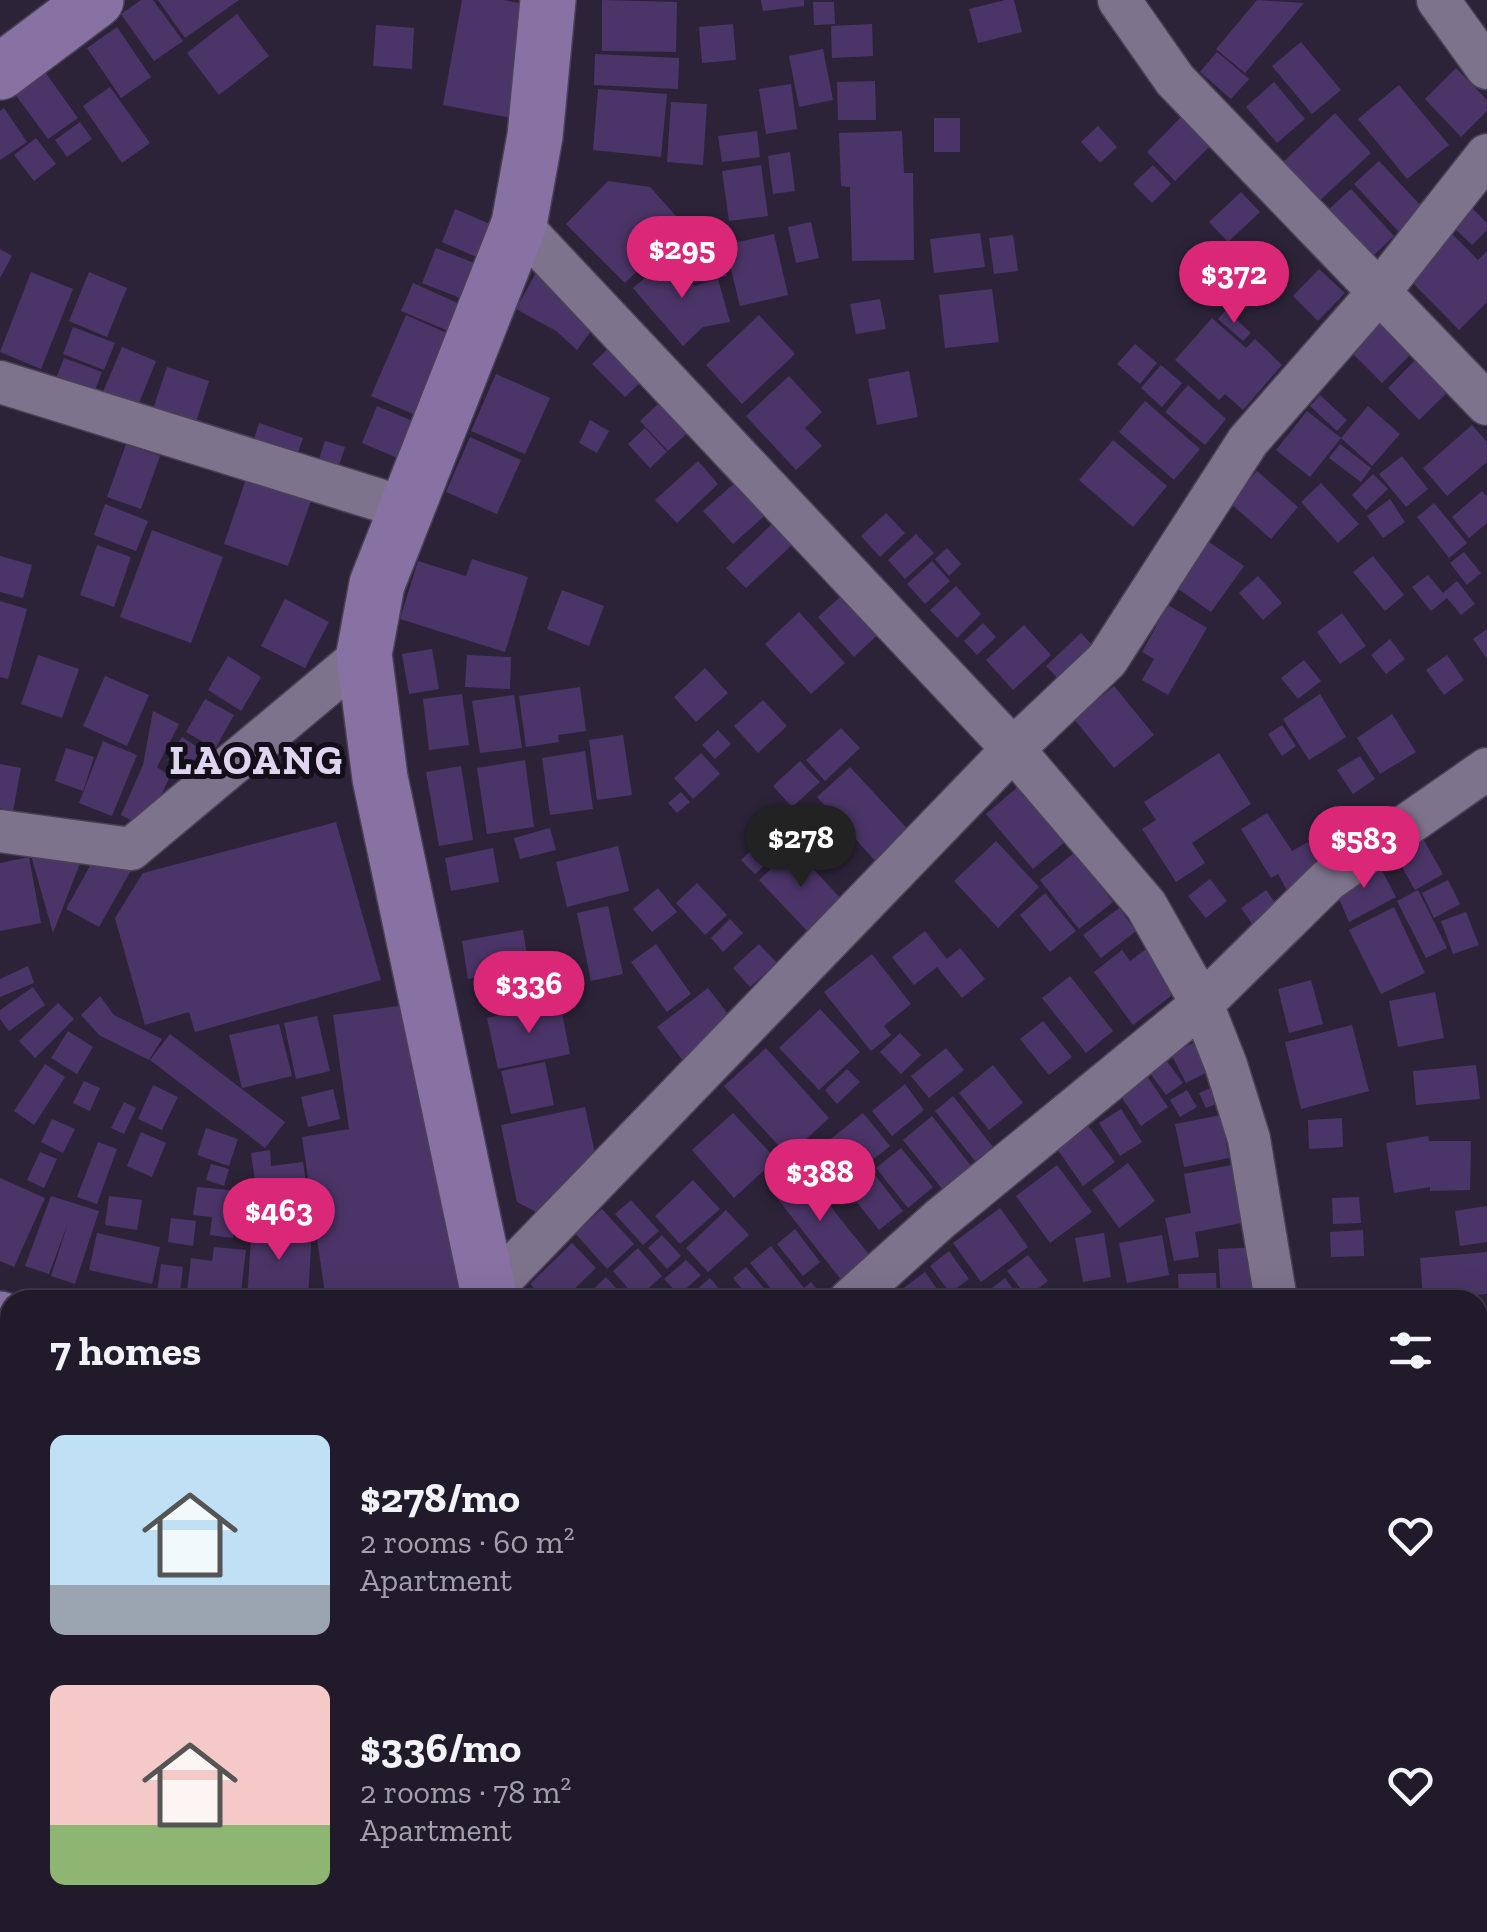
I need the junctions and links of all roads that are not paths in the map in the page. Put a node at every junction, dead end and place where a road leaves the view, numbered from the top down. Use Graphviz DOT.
graph roads {
  1 [pos="96,0"];
  2 [pos="548,0"];
  3 [pos="1119,0"];
  4 [pos="1438,0"];
  5 [pos="1487,68"];
  6 [pos="0,72"];
  7 [pos="1487,155"];
  8 [pos="518,224"];
  9 [pos="1379,292"];
  10 [pos="0,382"];
  11 [pos="1487,404"];
  12 [pos="405,508"];
  13 [pos="364,654"];
  14 [pos="1013,748"];
  15 [pos="1487,769"];
  16 [pos="0,830"];
  17 [pos="1202,1004"];
  18 [pos="484,1290"];
  19 [pos="492,1290"];
  20 [pos="861,1290"];
  21 [pos="1274,1290"];
  1 -- 6 [label="street"];
  2 -- 8 [label="street"];
  3 -- 9 [label="street"];
  4 -- 5 [label="street"];
  7 -- 9 [label="street"];
  8 -- 12 [label="street"];
  8 -- 14 [label="street"];
  9 -- 11 [label="street"];
  9 -- 14 [label="street"];
  10 -- 12 [label="street"];
  12 -- 13 [label="street"];
  13 -- 16 [label="street"];
  13 -- 18 [label="street"];
  14 -- 17 [label="street"];
  14 -- 19 [label="street"];
  15 -- 17 [label="street"];
  17 -- 20 [label="street"];
  17 -- 21 [label="street"];
}
